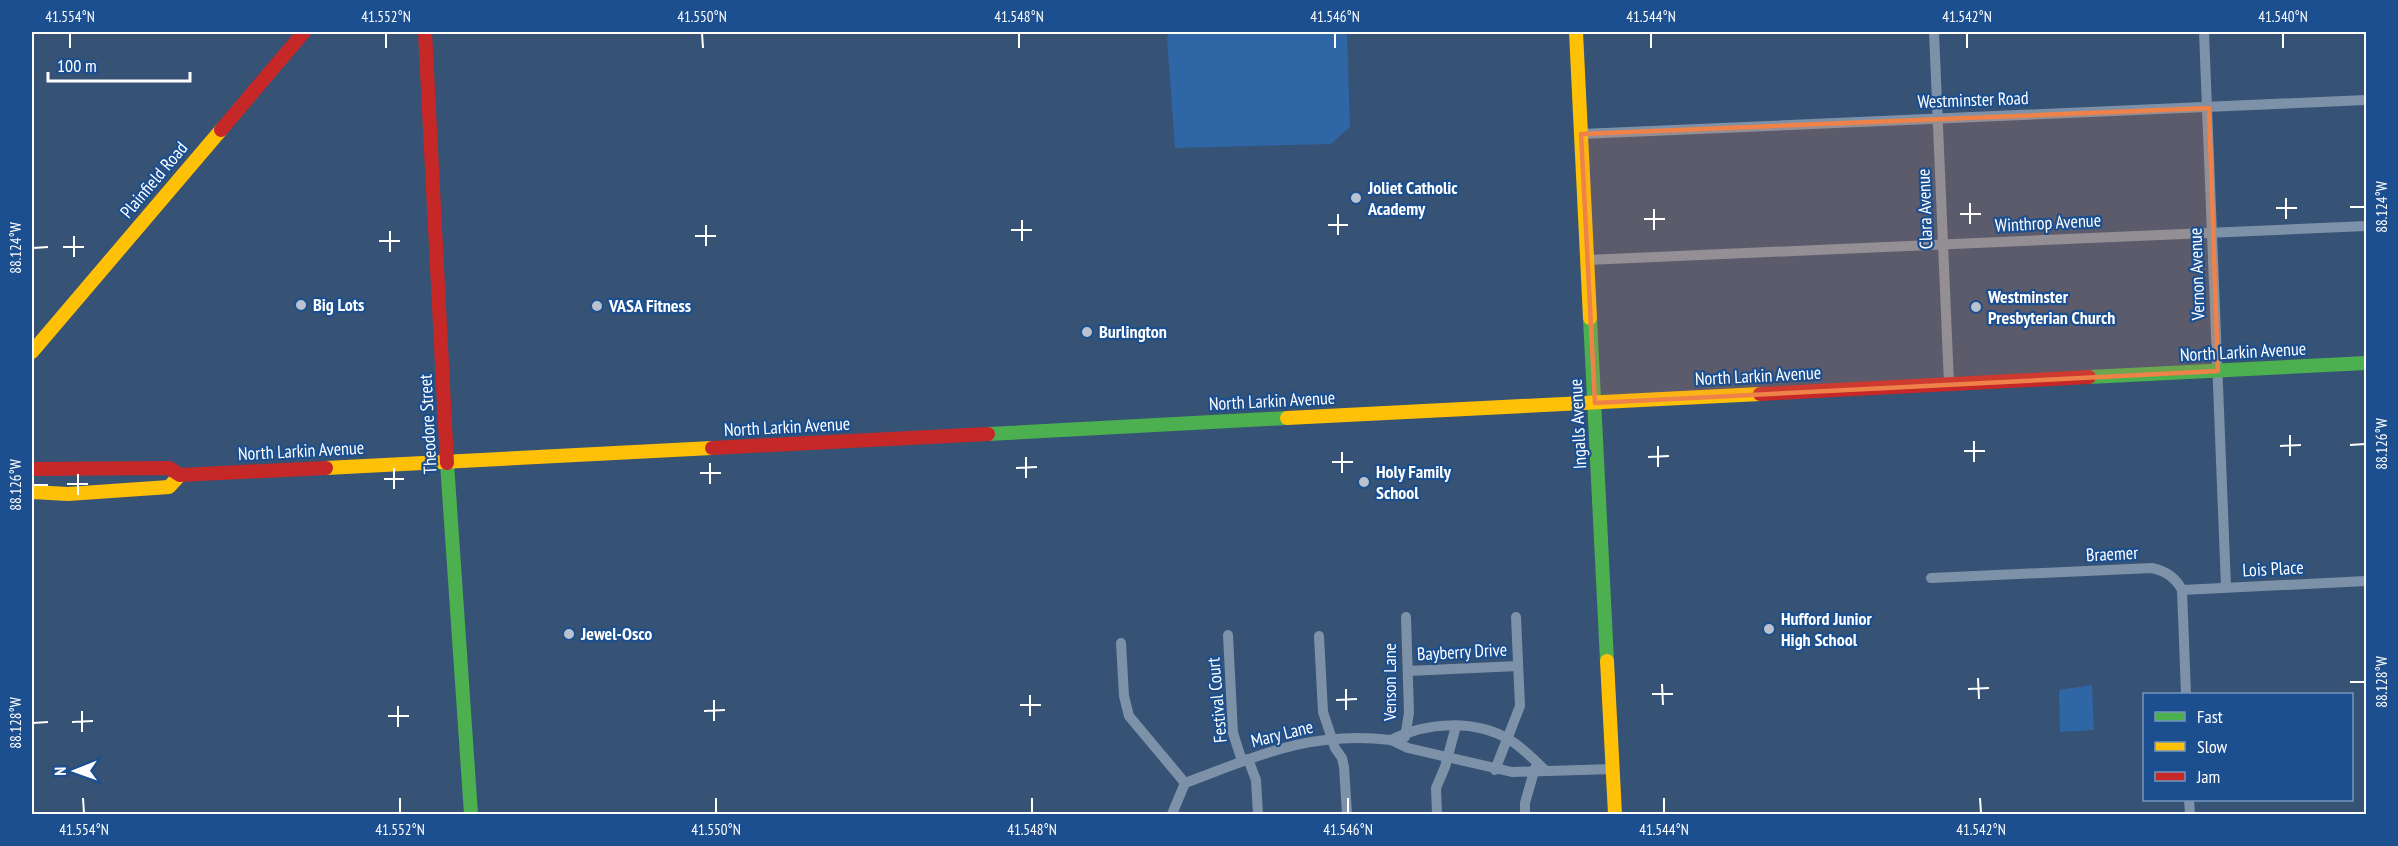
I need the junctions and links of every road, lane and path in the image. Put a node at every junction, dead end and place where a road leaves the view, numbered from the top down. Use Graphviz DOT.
graph roads {
  1 [pos="304,32"];
  2 [pos="425,32"];
  3 [pos="1576,32"];
  4 [pos="1935,32"];
  5 [pos="2204,32"];
  6 [pos="2367,100"];
  7 [pos="2208,108"];
  8 [pos="1938,118"];
  9 [pos="1581,134"];
  10 [pos="2367,226"];
  11 [pos="2212,231"];
  12 [pos="1943,244"];
  13 [pos="1587,260"];
  14 [pos="32,352"];
  15 [pos="2367,363"];
  16 [pos="2218,371"];
  17 [pos="1949,384"];
  18 [pos="1595,402"];
  19 [pos="447,461"];
  20 [pos="32,469"];
  21 [pos="180,475"];
  22 [pos="32,492"];
  23 [pos="1931,578"];
  24 [pos="2367,581"];
  25 [pos="2226,587"];
  26 [pos="2182,590"];
  27 [pos="1406,617"];
  28 [pos="1516,617"];
  29 [pos="1228,635"];
  30 [pos="1319,636"];
  31 [pos="1121,644"];
  32 [pos="1518,666"];
  33 [pos="1408,671"];
  34 [pos="2186,693"];
  35 [pos="1456,726"];
  36 [pos="1407,732"];
  37 [pos="1333,739"];
  38 [pos="1508,739"];
  39 [pos="1391,740"];
  40 [pos="1403,746"];
  41 [pos="1447,756"];
  42 [pos="1245,760"];
  43 [pos="1535,768"];
  44 [pos="1613,769"];
  45 [pos="1495,770"];
  46 [pos="1185,783"];
  47 [pos="471,814"];
  48 [pos="1172,814"];
  49 [pos="1258,814"];
  50 [pos="1347,814"];
  51 [pos="1437,814"];
  52 [pos="1525,814"];
  53 [pos="1616,814"];
  1 -- 14 [label="main road, Plainfield Road"];
  2 -- 19 [label="main road, Theodore Street"];
  3 -- 9 [label="main road, Ingalls Avenue"];
  4 -- 8 [label="street, Clara Avenue"];
  5 -- 7 [label="street, Vernon Avenue"];
  6 -- 7 [label="street, Westminster Road"];
  7 -- 8 [label="street, Westminster Road"];
  7 -- 11 [label="street, Vernon Avenue"];
  8 -- 9 [label="street, Westminster Road"];
  8 -- 12 [label="street, Clara Avenue"];
  9 -- 13 [label="main road, Ingalls Avenue"];
  10 -- 11 [label="street, Winthrop Avenue"];
  11 -- 12 [label="street, Winthrop Avenue"];
  11 -- 16 [label="street, Vernon Avenue"];
  12 -- 13 [label="street, Winthrop Avenue"];
  12 -- 17 [label="street, Clara Avenue"];
  13 -- 18 [label="main road, Ingalls Avenue"];
  15 -- 16 [label="main road, North Larkin Avenue"];
  16 -- 17 [label="main road, North Larkin Avenue"];
  16 -- 25 [label="street, Vernon Avenue"];
  17 -- 18 [label="main road, North Larkin Avenue"];
  18 -- 19 [label="main road, North Larkin Avenue"];
  18 -- 44 [label="main road, Ingalls Avenue"];
  19 -- 21 [label="main road, North Larkin Avenue"];
  19 -- 47 [label="main road, Theodore Street"];
  20 -- 21 [label="main road, North Larkin Avenue"];
  21 -- 22 [label="main road, North Larkin Avenue"];
  23 -- 26 [label="street, Braemer"];
  24 -- 25 [label="street, Lois Place"];
  25 -- 26 [label="street, Lois Place"];
  26 -- 34 [label="street"];
  27 -- 33 [label="street, Venson Lane"];
  28 -- 32 [label="street"];
  29 -- 42 [label="street, Festival Court"];
  30 -- 37 [label="street"];
  31 -- 46 [label="street"];
  32 -- 33 [label="street, Bayberry Drive"];
  32 -- 38 [label="street"];
  33 -- 36 [label="street, Venson Lane"];
  35 -- 36 [label="street, Mary Lane"];
  35 -- 38 [label="street, Mary Lane"];
  35 -- 41 [label="street"];
  36 -- 39 [label="street, Mary Lane"];
  36 -- 40 [label="street, Venson Lane"];
  37 -- 39 [label="street, Mary Lane"];
  37 -- 42 [label="street, Mary Lane"];
  37 -- 50 [label="street"];
  38 -- 43 [label="street, Mary Lane"];
  38 -- 45 [label="street"];
  39 -- 40 [label="street, Mary Lane"];
  40 -- 41 [label="street, Mary Lane"];
  41 -- 45 [label="street, Mary Lane"];
  41 -- 51 [label="street"];
  42 -- 46 [label="street, Mary Lane"];
  42 -- 49 [label="street, Festival Court"];
  43 -- 44 [label="street, Mary Lane"];
  43 -- 45 [label="street, Mary Lane"];
  43 -- 52 [label="street"];
  44 -- 53 [label="main road, Ingalls Avenue"];
  46 -- 48 [label="street"];
}
